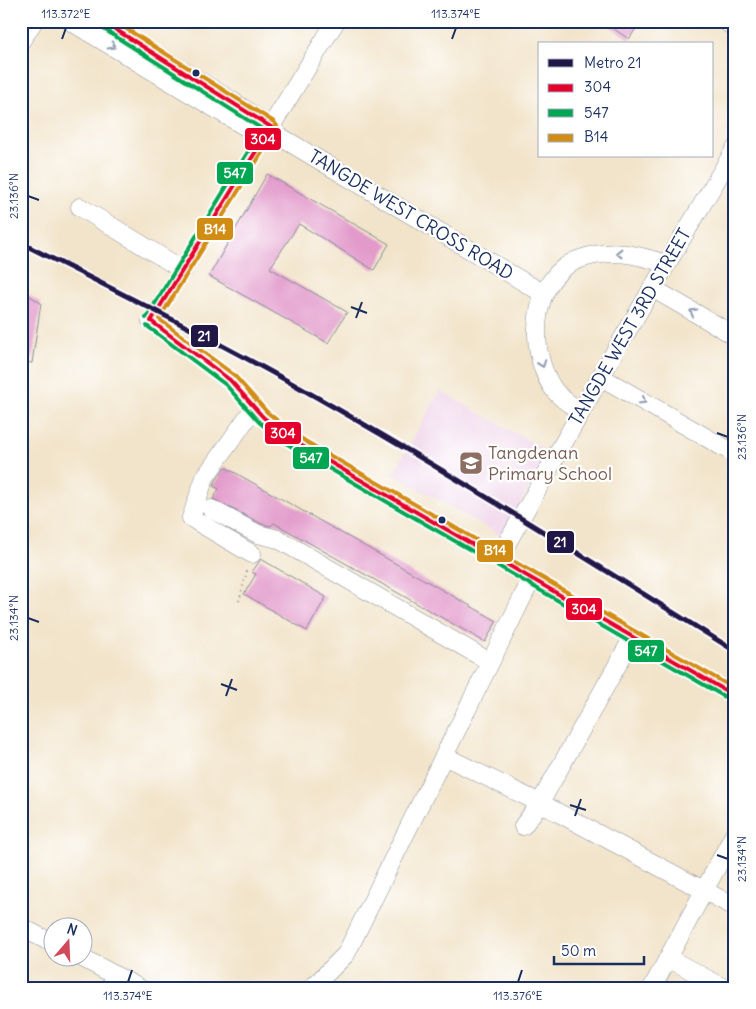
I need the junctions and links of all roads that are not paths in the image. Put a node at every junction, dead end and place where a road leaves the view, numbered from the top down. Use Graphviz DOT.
graph roads {
  1 [pos="34,21"];
  2 [pos="70,21"];
  3 [pos="102,21"];
  4 [pos="336,21"];
  5 [pos="725,21"];
  6 [pos="735,28"];
  7 [pos="21,41"];
  8 [pos="271,134"];
  9 [pos="735,149"];
  10 [pos="80,207"];
  11 [pos="666,264"];
  12 [pos="183,270"];
  13 [pos="652,288"];
  14 [pos="544,294"];
  15 [pos="735,336"];
  16 [pos="601,377"];
  17 [pos="254,408"];
  18 [pos="581,411"];
  19 [pos="735,454"];
  20 [pos="211,509"];
  21 [pos="252,554"];
  22 [pos="498,559"];
  23 [pos="532,578"];
  24 [pos="633,637"];
  25 [pos="490,662"];
  26 [pos="735,696"];
  27 [pos="444,756"];
  28 [pos="540,803"];
  29 [pos="523,826"];
  30 [pos="735,833"];
  31 [pos="704,891"];
  32 [pos="735,908"];
  33 [pos="21,927"];
  34 [pos="42,938"];
  35 [pos="668,958"];
  36 [pos="92,963"];
  37 [pos="715,986"];
  38 [pos="139,988"];
  39 [pos="312,988"];
  40 [pos="652,988"];
  1 -- 7 [label="street"];
  2 -- 8 [label="street, one-way"];
  3 -- 8 [label="street"];
  4 -- 8 [label="street"];
  5 -- 6 [label="street"];
  8 -- 12 [label="street"];
  8 -- 14 [label="street, TANGDE WEST CROSS ROAD"];
  9 -- 11 [label="street, TANGDE WEST 3RD STREET"];
  10 -- 12 [label="street"];
  11 -- 13 [label="street, TANGDE WEST 3RD STREET"];
  11 -- 14 [label="street, one-way"];
  12 -- 17 [label="street"];
  15 -- 13 [label="street, one-way"];
  13 -- 16 [label="street, TANGDE WEST 3RD STREET"];
  14 -- 18 [label="street, one-way"];
  16 -- 18 [label="street, TANGDE WEST 3RD STREET"];
  16 -- 19 [label="street, one-way"];
  17 -- 21 [label="street"];
  17 -- 22 [label="street"];
  18 -- 22 [label="street, TANGDE WEST 3RD STREET"];
  20 -- 25 [label="street"];
  22 -- 23 [label="street"];
  23 -- 24 [label="street"];
  23 -- 25 [label="street"];
  24 -- 26 [label="street"];
  24 -- 28 [label="street"];
  25 -- 27 [label="street"];
  27 -- 28 [label="street"];
  27 -- 39 [label="street"];
  28 -- 29 [label="street"];
  28 -- 31 [label="street"];
  30 -- 31 [label="street"];
  31 -- 32 [label="street"];
  31 -- 35 [label="street"];
  33 -- 34 [label="street"];
  35 -- 37 [label="street"];
  35 -- 40 [label="street"];
  36 -- 38 [label="street"];
}
